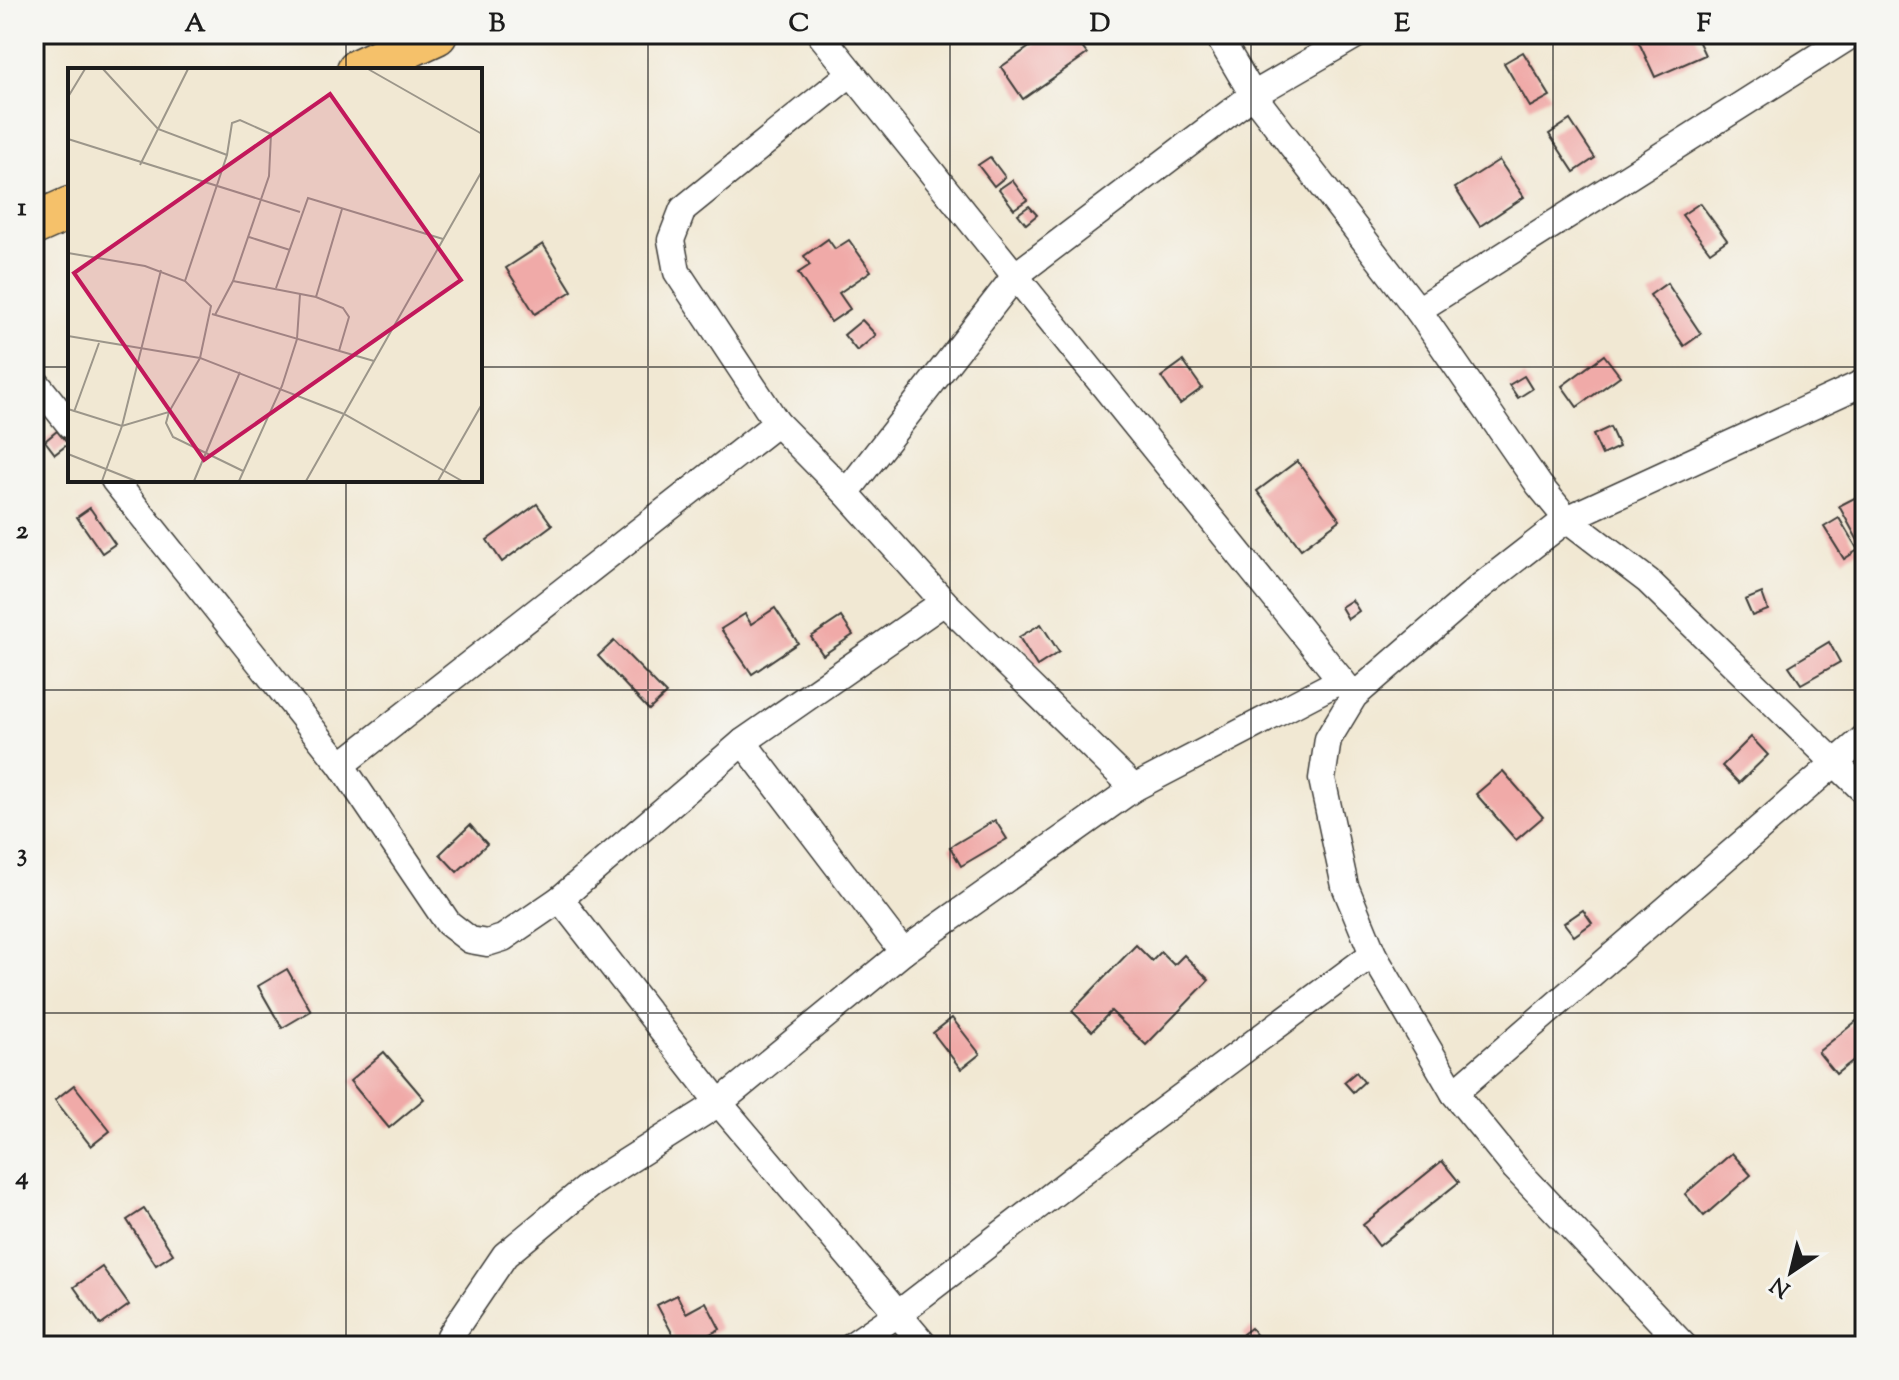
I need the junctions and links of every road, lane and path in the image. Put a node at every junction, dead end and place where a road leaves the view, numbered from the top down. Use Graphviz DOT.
graph roads {
  1 [pos="436,34"];
  2 [pos="820,34"];
  3 [pos="1217,34"];
  4 [pos="1358,34"];
  5 [pos="1853,34"];
  6 [pos="1865,52"];
  7 [pos="362,68"];
  8 [pos="851,73"];
  9 [pos="1253,95"];
  10 [pos="68,209"];
  11 [pos="34,224"];
  12 [pos="1016,275"];
  13 [pos="1418,310"];
  14 [pos="34,380"];
  15 [pos="1865,382"];
  16 [pos="68,422"];
  17 [pos="777,423"];
  18 [pos="116,482"];
  19 [pos="846,493"];
  20 [pos="1567,519"];
  21 [pos="944,602"];
  22 [pos="1348,688"];
  23 [pos="1865,737"];
  24 [pos="743,742"];
  25 [pos="1836,762"];
  26 [pos="341,765"];
  27 [pos="1134,788"];
  28 [pos="1865,792"];
  29 [pos="560,899"];
  30 [pos="903,952"];
  31 [pos="1373,954"];
  32 [pos="1454,1093"];
  33 [pos="719,1103"];
  34 [pos="899,1313"];
  35 [pos="446,1346"];
  36 [pos="851,1346"];
  37 [pos="925,1346"];
  38 [pos="1684,1346"];
  1 -- 7 [label="main road"];
  2 -- 8 [label="street"];
  3 -- 9 [label="street"];
  4 -- 9 [label="street"];
  5 -- 6 [label="street"];
  5 -- 13 [label="street"];
  8 -- 12 [label="street"];
  8 -- 17 [label="street"];
  9 -- 12 [label="street"];
  9 -- 13 [label="street"];
  10 -- 11 [label="main road"];
  12 -- 19 [label="street"];
  12 -- 22 [label="street"];
  13 -- 20 [label="street"];
  14 -- 16 [label="street"];
  15 -- 20 [label="street"];
  17 -- 19 [label="street"];
  17 -- 26 [label="street"];
  18 -- 26 [label="street"];
  19 -- 21 [label="street"];
  20 -- 22 [label="street"];
  20 -- 25 [label="street"];
  21 -- 24 [label="street"];
  21 -- 27 [label="street"];
  22 -- 27 [label="street"];
  22 -- 31 [label="street"];
  23 -- 25 [label="street"];
  24 -- 29 [label="street"];
  24 -- 30 [label="street"];
  25 -- 28 [label="street"];
  25 -- 32 [label="street"];
  26 -- 29 [label="street"];
  27 -- 30 [label="street"];
  29 -- 33 [label="street"];
  30 -- 33 [label="street"];
  31 -- 32 [label="street"];
  31 -- 34 [label="street"];
  32 -- 38 [label="street"];
  33 -- 34 [label="street"];
  33 -- 35 [label="street"];
  34 -- 36 [label="street"];
  34 -- 37 [label="street"];
}
